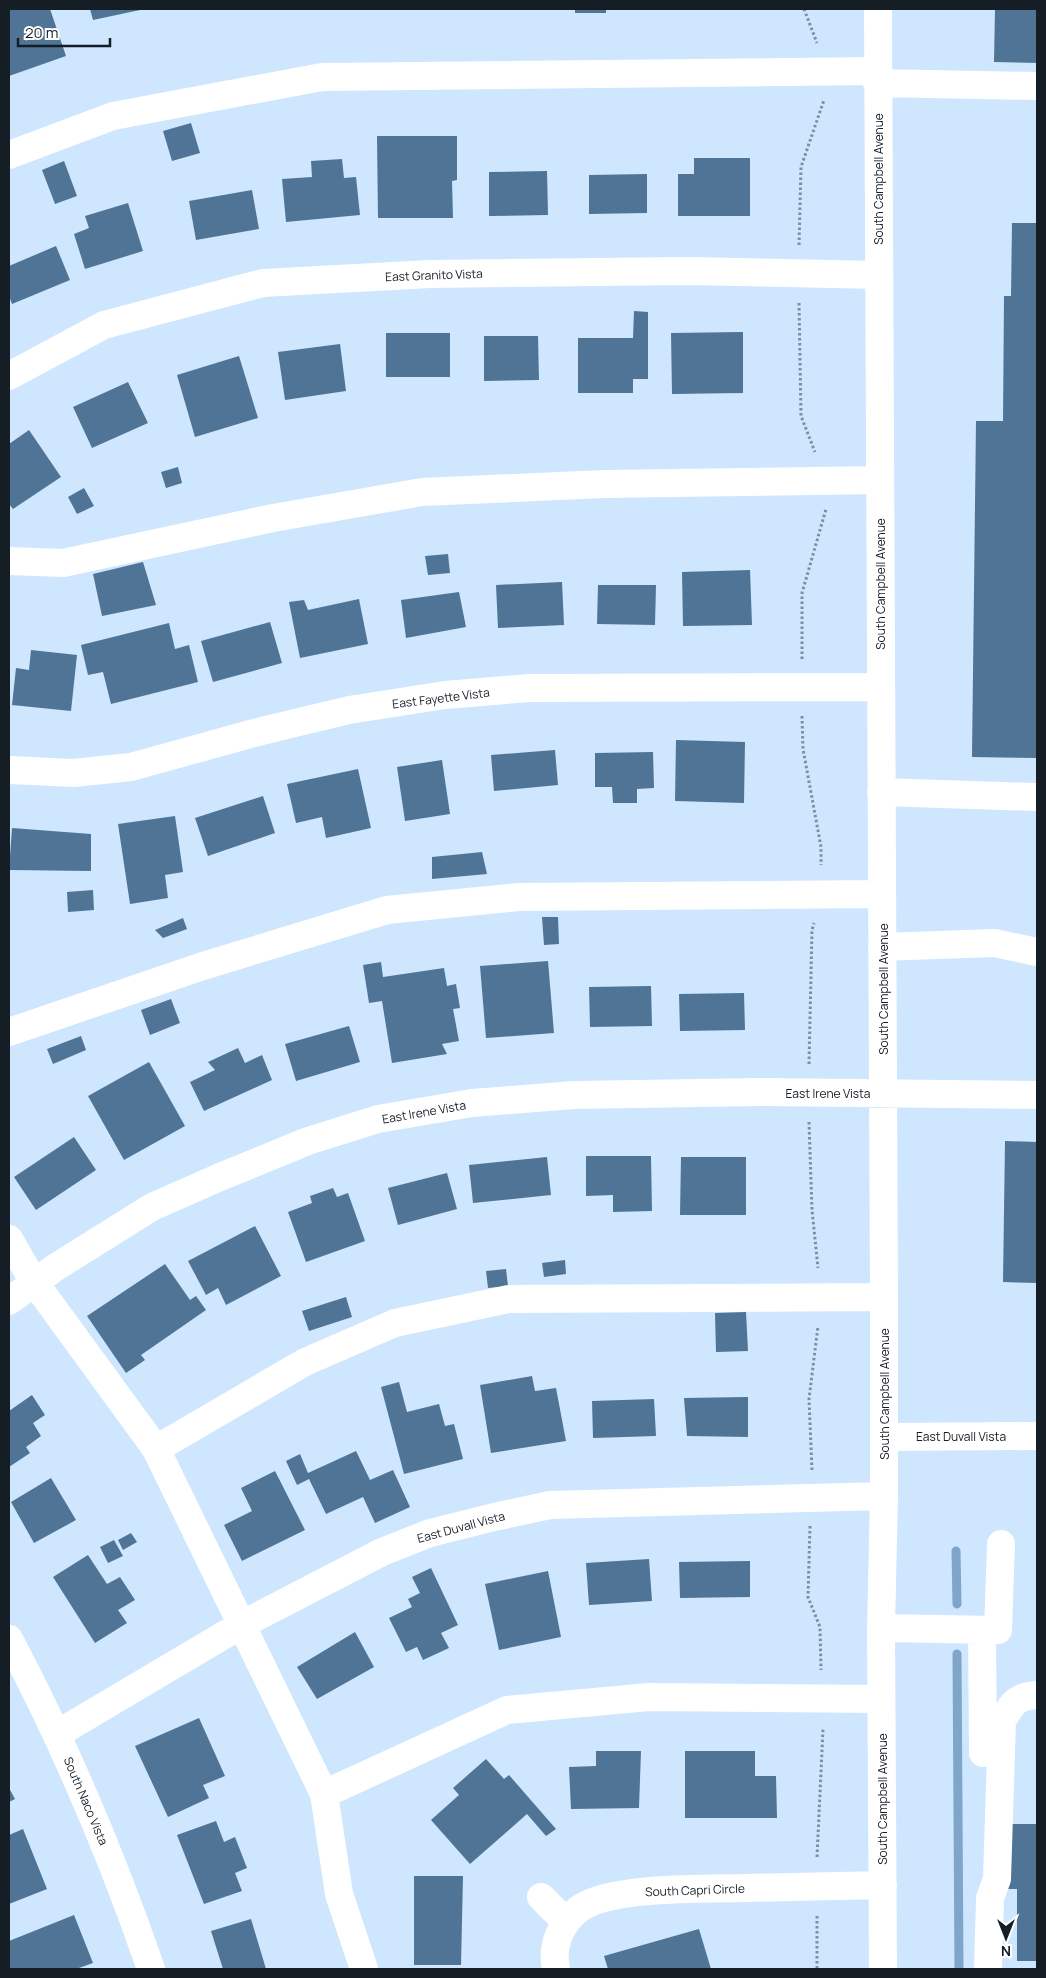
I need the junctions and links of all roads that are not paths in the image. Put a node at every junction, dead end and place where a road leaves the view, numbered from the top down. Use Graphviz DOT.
graph roads {
  1 [pos="878,9"];
  2 [pos="878,77"];
  3 [pos="1037,86"];
  4 [pos="9,155"];
  5 [pos="878,275"];
  6 [pos="9,376"];
  7 [pos="880,480"];
  8 [pos="9,561"];
  9 [pos="881,687"];
  10 [pos="9,770"];
  11 [pos="881,792"];
  12 [pos="1037,797"];
  13 [pos="882,894"];
  14 [pos="882,946"];
  15 [pos="1037,952"];
  16 [pos="9,1032"];
  17 [pos="883,1093"];
  18 [pos="1037,1095"];
  19 [pos="9,1239"];
  20 [pos="34,1282"];
  21 [pos="884,1297"];
  22 [pos="9,1301"];
  23 [pos="884,1436"];
  24 [pos="1037,1436"];
  25 [pos="156,1449"];
  26 [pos="884,1496"];
  27 [pos="1001,1544"];
  28 [pos="241,1625"];
  29 [pos="881,1628"];
  30 [pos="982,1630"];
  31 [pos="9,1639"];
  32 [pos="1037,1696"];
  33 [pos="881,1699"];
  34 [pos="57,1734"];
  35 [pos="324,1794"];
  36 [pos="883,1885"];
  37 [pos="541,1897"];
  38 [pos="990,1898"];
  39 [pos="566,1922"];
  40 [pos="151,1969"];
  41 [pos="364,1969"];
  42 [pos="556,1969"];
  43 [pos="883,1969"];
  44 [pos="988,1969"];
  1 -- 2 [label="street, South Campbell Avenue"];
  2 -- 3 [label="street"];
  2 -- 4 [label="street"];
  2 -- 5 [label="street, South Campbell Avenue"];
  5 -- 6 [label="street, East Granito Vista"];
  5 -- 7 [label="street, South Campbell Avenue"];
  7 -- 8 [label="street"];
  7 -- 9 [label="street, South Campbell Avenue"];
  9 -- 10 [label="street, East Fayette Vista"];
  9 -- 11 [label="street, South Campbell Avenue"];
  11 -- 12 [label="street"];
  11 -- 13 [label="street, South Campbell Avenue"];
  13 -- 14 [label="street, South Campbell Avenue"];
  13 -- 16 [label="street"];
  14 -- 15 [label="street"];
  14 -- 17 [label="street, South Campbell Avenue"];
  17 -- 18 [label="street, East Irene Vista"];
  17 -- 20 [label="street, East Irene Vista"];
  17 -- 21 [label="street, South Campbell Avenue"];
  19 -- 20 [label="street"];
  20 -- 22 [label="street, East Irene Vista"];
  20 -- 25 [label="street"];
  21 -- 23 [label="street, South Campbell Avenue"];
  21 -- 25 [label="street"];
  23 -- 24 [label="street, East Duvall Vista"];
  23 -- 26 [label="street, South Campbell Avenue"];
  25 -- 28 [label="street"];
  26 -- 28 [label="street, East Duvall Vista"];
  26 -- 29 [label="street, South Campbell Avenue"];
  27 -- 30 [label="street"];
  28 -- 34 [label="street, East Duvall Vista"];
  28 -- 35 [label="street"];
  29 -- 30 [label="street"];
  29 -- 33 [label="street, South Campbell Avenue"];
  30 -- 38 [label="street"];
  31 -- 34 [label="street, South Naco Vista"];
  32 -- 38 [label="street"];
  33 -- 35 [label="street"];
  33 -- 36 [label="street, South Campbell Avenue"];
  34 -- 40 [label="street, South Naco Vista"];
  35 -- 41 [label="street"];
  36 -- 39 [label="street, South Capri Circle"];
  36 -- 43 [label="street, South Campbell Avenue"];
  37 -- 39 [label="street"];
  38 -- 44 [label="street"];
  39 -- 42 [label="street, South Capri Circle"];
}
